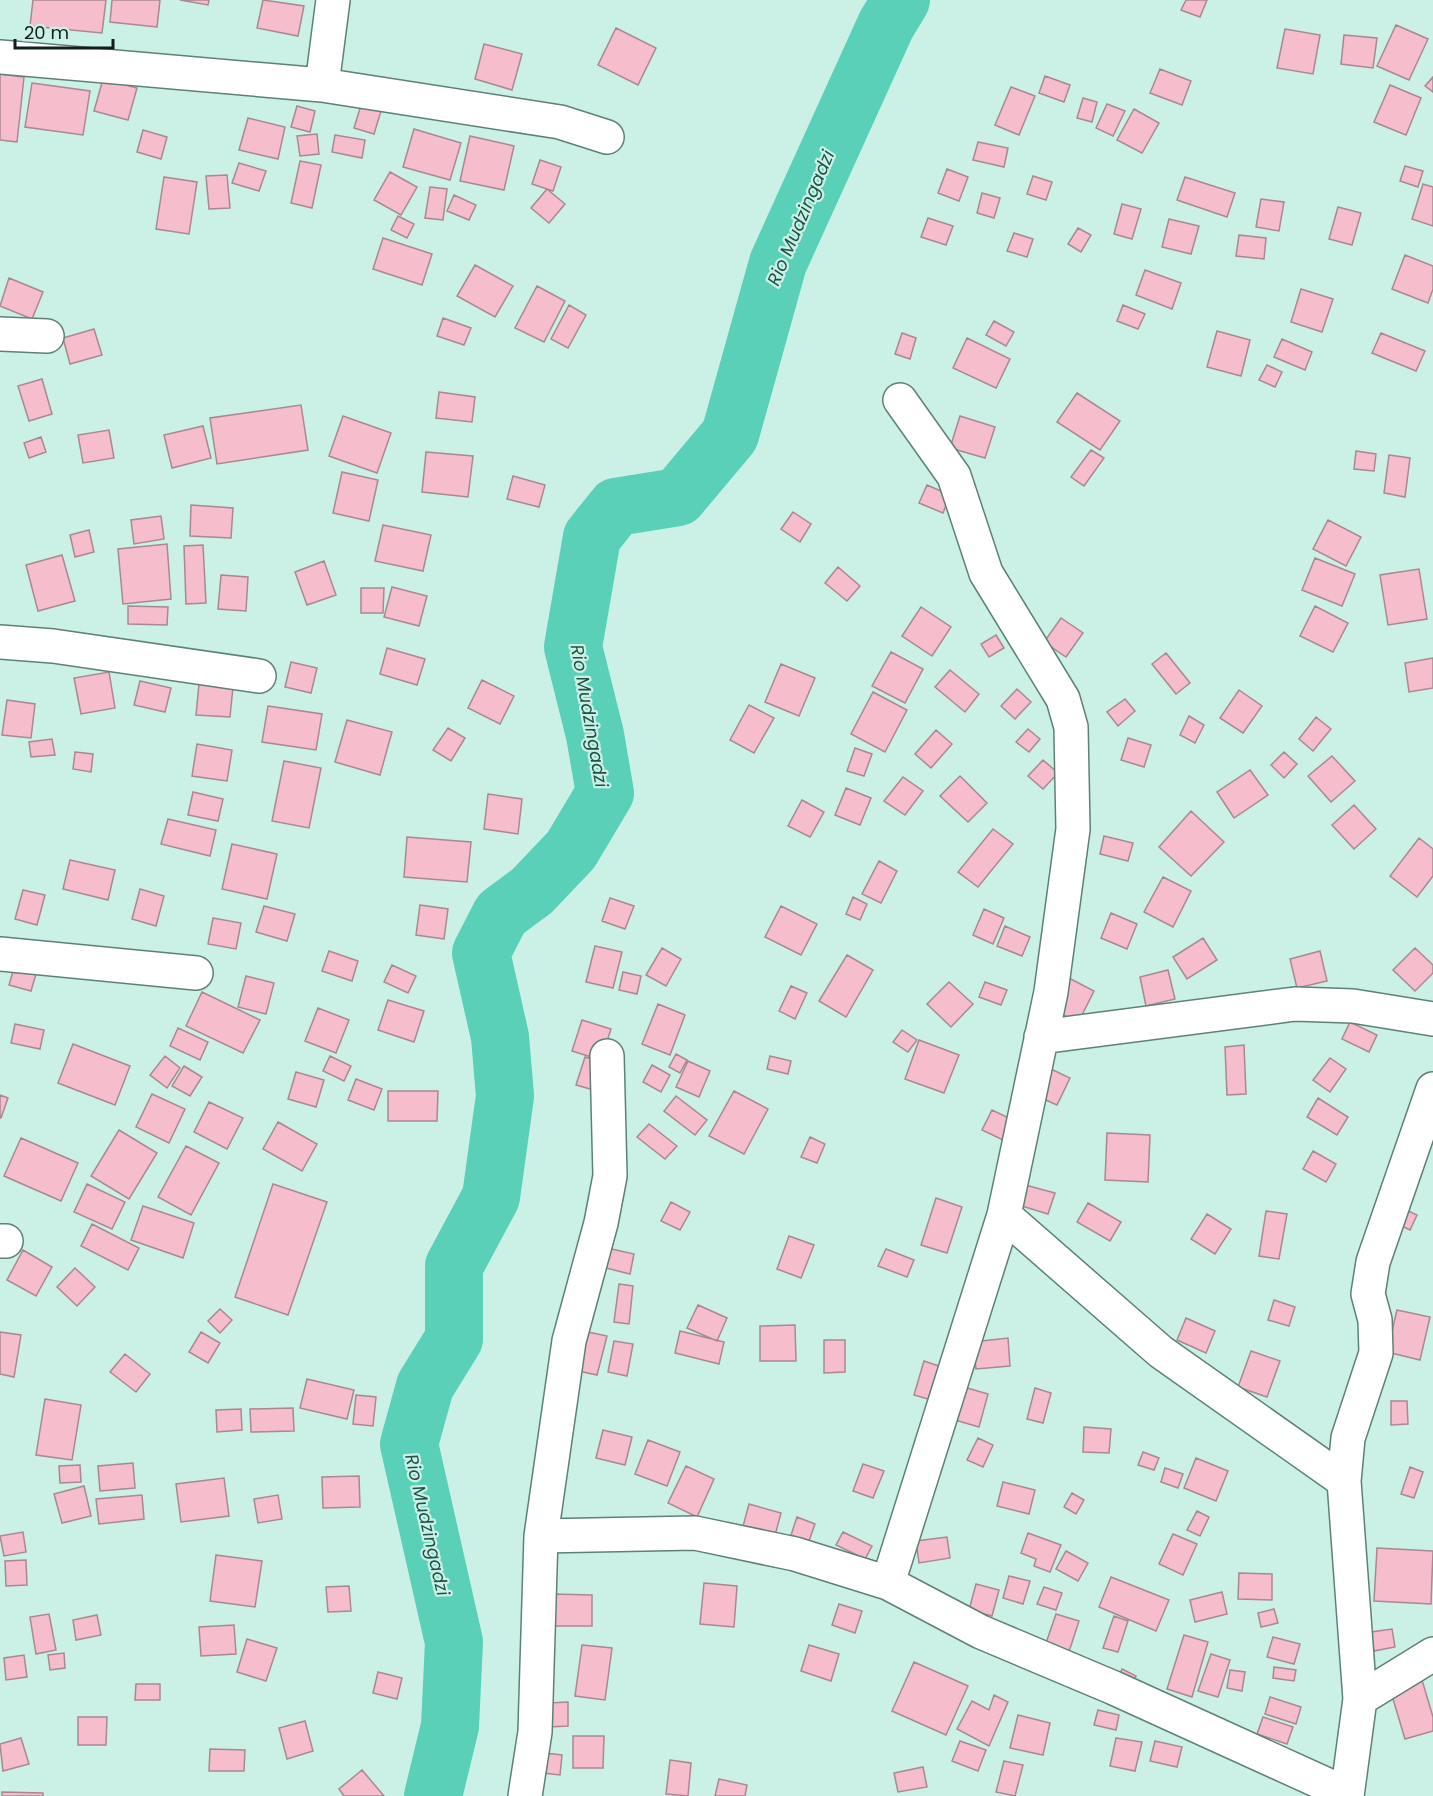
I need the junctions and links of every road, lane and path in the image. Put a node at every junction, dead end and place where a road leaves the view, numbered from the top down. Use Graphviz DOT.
graph roads {
  1 [pos="333,0"];
  2 [pos="0,57"];
  3 [pos="322,85"];
  4 [pos="608,137"];
  5 [pos="0,334"];
  6 [pos="47,336"];
  7 [pos="900,400"];
  8 [pos="0,642"];
  9 [pos="259,676"];
  10 [pos="0,954"];
  11 [pos="196,973"];
  12 [pos="1433,1019"];
  13 [pos="1041,1037"];
  14 [pos="607,1056"];
  15 [pos="1433,1089"];
  16 [pos="1004,1215"];
  17 [pos="1344,1481"];
  18 [pos="541,1536"];
  19 [pos="888,1583"];
  20 [pos="1433,1654"];
  21 [pos="1360,1699"];
  22 [pos="1347,1795"];
  23 [pos="525,1796"];
  1 -- 3 [label="street"];
  2 -- 3 [label="street"];
  3 -- 4 [label="street"];
  5 -- 6 [label="street"];
  7 -- 13 [label="street"];
  8 -- 9 [label="street"];
  10 -- 11 [label="street"];
  12 -- 13 [label="street"];
  13 -- 16 [label="street"];
  14 -- 18 [label="street"];
  15 -- 17 [label="street"];
  16 -- 17 [label="street"];
  16 -- 19 [label="street"];
  17 -- 21 [label="street"];
  18 -- 19 [label="street"];
  18 -- 23 [label="street"];
  19 -- 22 [label="street"];
  20 -- 21 [label="street"];
  21 -- 22 [label="street"];
}
